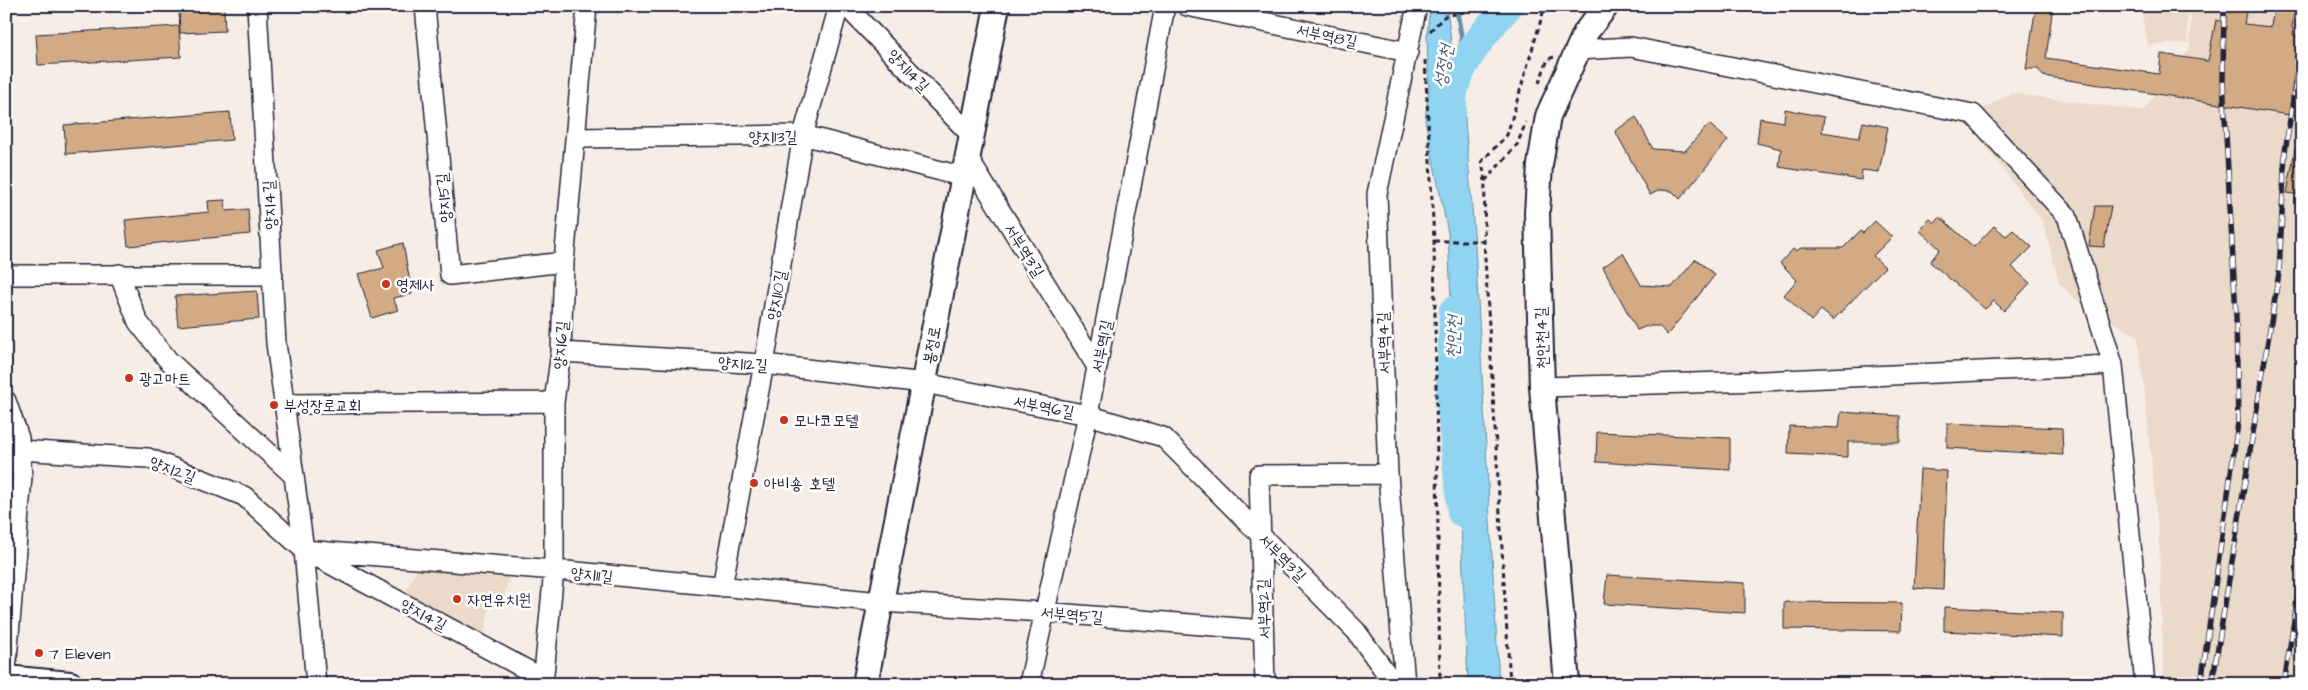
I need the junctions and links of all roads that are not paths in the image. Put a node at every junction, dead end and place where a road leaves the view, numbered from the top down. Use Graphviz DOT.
graph roads {
  1 [pos="257,6"];
  2 [pos="425,6"];
  3 [pos="588,6"];
  4 [pos="839,6"];
  5 [pos="846,6"];
  6 [pos="997,6"];
  7 [pos="1165,6"];
  8 [pos="1187,6"];
  9 [pos="1417,6"];
  10 [pos="1606,6"];
  11 [pos="1578,50"];
  12 [pos="1416,54"];
  13 [pos="803,135"];
  14 [pos="971,135"];
  15 [pos="576,138"];
  16 [pos="966,167"];
  17 [pos="564,262"];
  18 [pos="119,274"];
  19 [pos="273,274"];
  20 [pos="6,275"];
  21 [pos="561,352"];
  22 [pos="764,364"];
  23 [pos="2113,365"];
  24 [pos="1097,367"];
  25 [pos="924,383"];
  26 [pos="1542,387"];
  27 [pos="6,401"];
  28 [pos="554,402"];
  29 [pos="284,404"];
  30 [pos="1088,415"];
  31 [pos="1163,437"];
  32 [pos="20,450"];
  33 [pos="1388,474"];
  34 [pos="293,475"];
  35 [pos="1260,534"];
  36 [pos="304,550"];
  37 [pos="554,570"];
  38 [pos="722,586"];
  39 [pos="881,602"];
  40 [pos="1044,612"];
  41 [pos="1263,630"];
  42 [pos="6,671"];
  43 [pos="6,678"];
  44 [pos="544,681"];
  45 [pos="70,684"];
  46 [pos="316,684"];
  47 [pos="865,684"];
  48 [pos="1029,684"];
  49 [pos="1265,684"];
  50 [pos="1394,684"];
  51 [pos="1405,684"];
  52 [pos="1567,684"];
  53 [pos="2145,684"];
  1 -- 19 [label="street, 양지4길"];
  2 -- 17 [label="street, 양지5길"];
  3 -- 15 [label="street, 양지6길"];
  4 -- 13 [label="street, 양지10길"];
  5 -- 14 [label="street, 양지14길"];
  6 -- 14 [label="street, 봉정로"];
  7 -- 24 [label="street, 서부역1길"];
  8 -- 12 [label="street, 서부역8길"];
  9 -- 12 [label="street, 서부역4길"];
  10 -- 11 [label="street, 천안천4길"];
  11 -- 23 [label="street"];
  11 -- 26 [label="street, 천안천4길"];
  12 -- 33 [label="street, 서부역4길"];
  13 -- 15 [label="street, 양지13길"];
  13 -- 16 [label="street, 양지13길"];
  13 -- 22 [label="street, 양지10길"];
  14 -- 16 [label="street, 봉정로"];
  15 -- 17 [label="street, 양지6길"];
  16 -- 24 [label="street, 서부역3길"];
  16 -- 25 [label="street, 봉정로"];
  17 -- 21 [label="street, 양지6길"];
  18 -- 19 [label="street"];
  18 -- 20 [label="street"];
  18 -- 34 [label="street"];
  19 -- 29 [label="street, 양지4길"];
  21 -- 22 [label="street, 양지12길"];
  21 -- 28 [label="street, 양지6길"];
  22 -- 25 [label="street, 양지12길"];
  22 -- 38 [label="street, 양지10길"];
  23 -- 26 [label="street"];
  23 -- 53 [label="street"];
  24 -- 30 [label="street, 서부역1길"];
  25 -- 30 [label="street, 서부역6길"];
  25 -- 39 [label="street, 봉정로"];
  26 -- 52 [label="street, 천안천4길"];
  27 -- 32 [label="street"];
  28 -- 29 [label="street"];
  28 -- 37 [label="street, 양지6길"];
  29 -- 34 [label="street, 양지4길"];
  30 -- 31 [label="street, 서부역6길"];
  30 -- 40 [label="street, 서부역1길"];
  31 -- 35 [label="street, 서부역3길"];
  32 -- 36 [label="street, 양지2길"];
  32 -- 42 [label="street"];
  33 -- 35 [label="street, 서부역2길"];
  33 -- 51 [label="street, 서부역4길"];
  34 -- 36 [label="street, 양지4길"];
  35 -- 41 [label="street, 서부역2길"];
  35 -- 50 [label="street, 서부역3길"];
  36 -- 37 [label="street, 양지11길"];
  36 -- 44 [label="street, 양지4길"];
  36 -- 46 [label="street, 양지4길"];
  37 -- 38 [label="street, 양지11길"];
  37 -- 44 [label="street, 양지6길"];
  38 -- 39 [label="street, 양지11길"];
  39 -- 40 [label="street, 서부역5길"];
  39 -- 47 [label="street, 봉정로"];
  40 -- 41 [label="street, 서부역5길"];
  40 -- 48 [label="street, 서부역1길"];
  41 -- 49 [label="street, 서부역2길"];
  43 -- 45 [label="street"];
}
